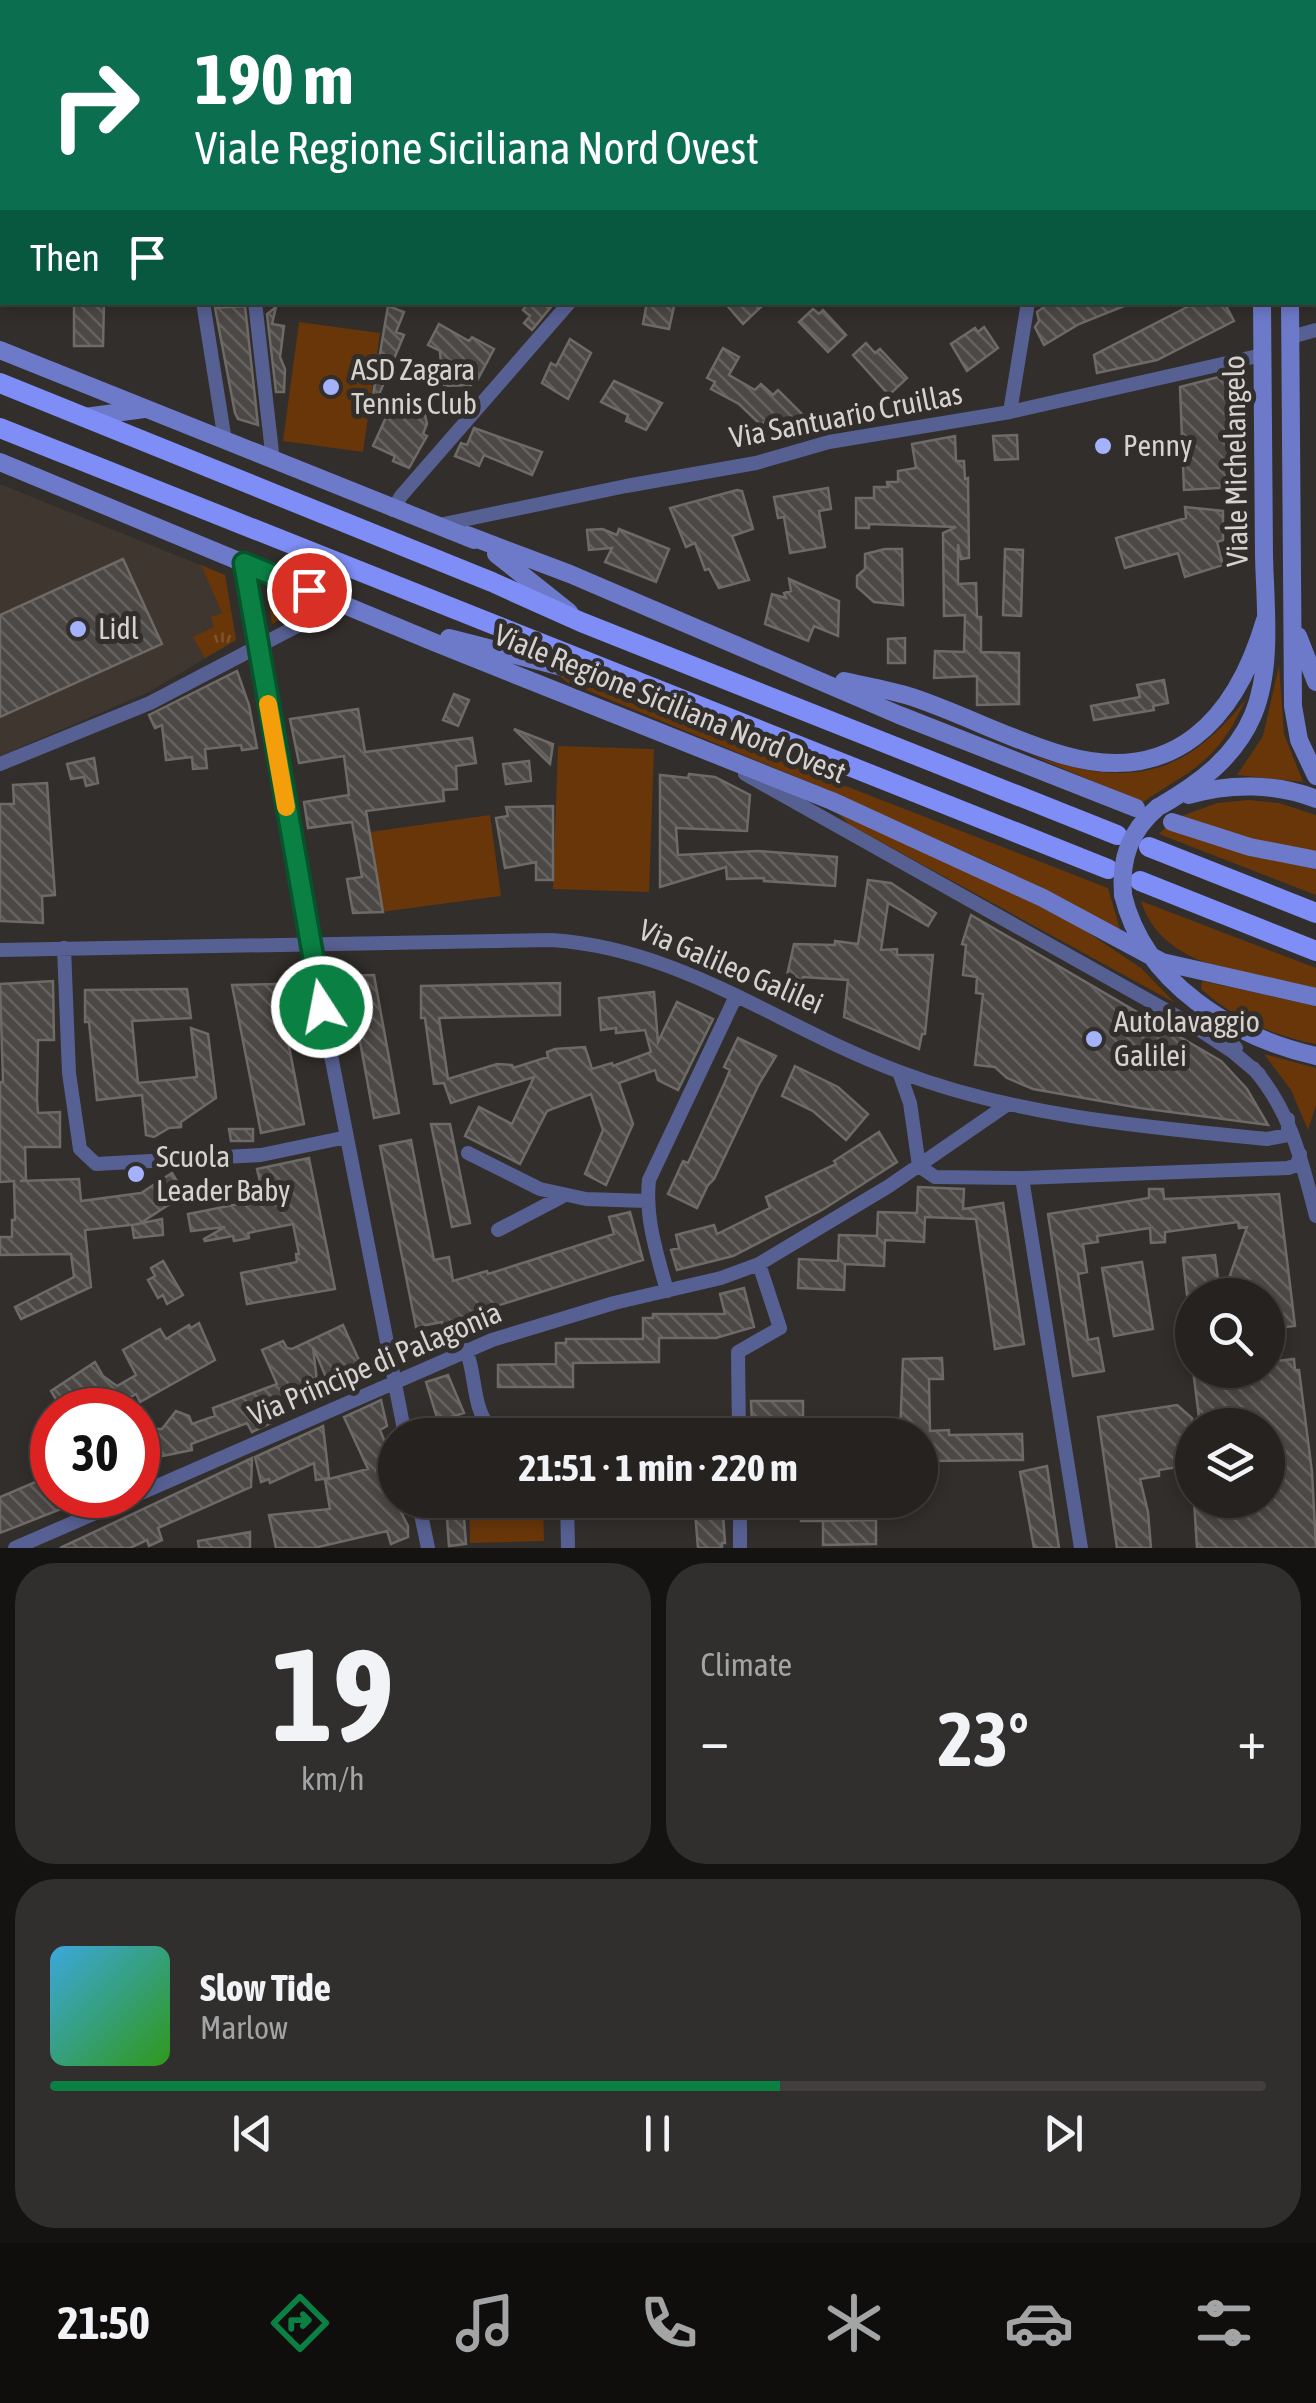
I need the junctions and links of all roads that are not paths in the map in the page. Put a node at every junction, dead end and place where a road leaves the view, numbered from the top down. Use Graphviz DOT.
graph roads {
  1 [pos="203,305"];
  2 [pos="254,305"];
  3 [pos="567,305"];
  4 [pos="1028,305"];
  5 [pos="1262,305"];
  6 [pos="1290,305"];
  7 [pos="1316,330"];
  8 [pos="1290,337"];
  9 [pos="0,350"];
  10 [pos="1262,355"];
  11 [pos="0,382"];
  12 [pos="145,408"];
  13 [pos="1010,412"];
  14 [pos="85,417"];
  15 [pos="0,428"];
  16 [pos="225,442"];
  17 [pos="273,461"];
  18 [pos="0,462"];
  19 [pos="393,510"];
  20 [pos="439,525"];
  21 [pos="467,535"];
  22 [pos="244,563"];
  23 [pos="342,603"];
  24 [pos="1293,619"];
  25 [pos="381,620"];
  26 [pos="1265,620"];
  27 [pos="581,622"];
  28 [pos="258,649"];
  29 [pos="801,671"];
  30 [pos="1316,682"];
  31 [pos="668,694"];
  32 [pos="636,722"];
  33 [pos="0,764"];
  34 [pos="1316,776"];
  35 [pos="1316,799"];
  36 [pos="1160,806"];
  37 [pos="1136,808"];
  38 [pos="1172,822"];
  39 [pos="1117,835"];
  40 [pos="1149,847"];
  41 [pos="1316,860"];
  42 [pos="1108,869"];
  43 [pos="1131,888"];
  44 [pos="1316,914"];
  45 [pos="310,944"];
  46 [pos="64,948"];
  47 [pos="0,950"];
  48 [pos="1316,951"];
  49 [pos="1154,958"];
  50 [pos="736,996"];
  51 [pos="1316,997"];
  52 [pos="1197,1003"];
  53 [pos="1316,1056"];
  54 [pos="899,1072"];
  55 [pos="1259,1074"];
  56 [pos="1008,1104"];
  57 [pos="1288,1119"];
  58 [pos="346,1137"];
  59 [pos="468,1153"];
  60 [pos="1300,1154"];
  61 [pos="919,1166"];
  62 [pos="1022,1178"];
  63 [pos="566,1194"];
  64 [pos="647,1202"];
  65 [pos="1316,1216"];
  66 [pos="498,1230"];
  67 [pos="759,1264"];
  68 [pos="667,1291"];
  69 [pos="466,1350"];
  70 [pos="394,1382"];
  71 [pos="401,1418"];
  72 [pos="482,1418"];
  73 [pos="739,1418"];
  74 [pos="422,1518"];
  75 [pos="567,1518"];
  76 [pos="740,1518"];
  77 [pos="15,1548"];
  78 [pos="428,1548"];
  79 [pos="568,1548"];
  80 [pos="740,1548"];
  81 [pos="1081,1548"];
  1 -- 16 [label="street"];
  2 -- 17 [label="street"];
  3 -- 19 [label="street"];
  4 -- 13 [label="street"];
  5 -- 10 [label="street, Viale Michelangelo"];
  6 -- 8 [label="street, Viale Michelangelo"];
  7 -- 8 [label="street"];
  8 -- 24 [label="street, Viale Michelangelo"];
  9 -- 12 [label="street"];
  10 -- 13 [label="street, Via Santuario Cruillas"];
  10 -- 26 [label="street, Viale Michelangelo"];
  11 -- 14 [label="main road, Viale Regione Siciliana Nord Ovest"];
  12 -- 14 [label="street"];
  12 -- 16 [label="street"];
  13 -- 20 [label="street, Via Santuario Cruillas"];
  14 -- 27 [label="main road, Viale Regione Siciliana Nord Ovest"];
  15 -- 31 [label="main road, Viale Regione Siciliana Nord Ovest"];
  16 -- 17 [label="street"];
  17 -- 19 [label="street"];
  18 -- 22 [label="street, Viale Regione Siciliana Nord Ovest"];
  19 -- 20 [label="street"];
  20 -- 21 [label="street"];
  21 -- 27 [label="street"];
  21 -- 29 [label="street"];
  22 -- 23 [label="street, Viale Regione Siciliana Nord Ovest"];
  22 -- 28 [label="street"];
  23 -- 25 [label="street, Viale Regione Siciliana Nord Ovest"];
  23 -- 28 [label="street"];
  24 -- 30 [label="street"];
  24 -- 34 [label="street, Viale Michelangelo"];
  25 -- 31 [label="street"];
  25 -- 32 [label="street, Viale Regione Siciliana Nord Ovest"];
  26 -- 29 [label="street"];
  26 -- 36 [label="street, Viale Michelangelo"];
  27 -- 39 [label="main road, Viale Regione Siciliana Nord Ovest"];
  28 -- 33 [label="street"];
  28 -- 45 [label="street"];
  29 -- 37 [label="street"];
  31 -- 42 [label="main road, Viale Regione Siciliana Nord Ovest"];
  32 -- 49 [label="street, Viale Regione Siciliana Nord Ovest"];
  32 -- 55 [label="street"];
  35 -- 36 [label="street"];
  36 -- 43 [label="street, bridge"];
  38 -- 41 [label="street"];
  40 -- 44 [label="main road"];
  43 -- 48 [label="main road"];
  43 -- 49 [label="street"];
  45 -- 46 [label="street, Via Galileo Galilei"];
  45 -- 50 [label="street, Via Galileo Galilei"];
  45 -- 58 [label="street"];
  46 -- 47 [label="street, Via Galileo Galilei"];
  46 -- 58 [label="street"];
  49 -- 51 [label="street, Viale Regione Siciliana Nord Ovest"];
  49 -- 52 [label="street"];
  50 -- 54 [label="street, Via Galileo Galilei"];
  50 -- 64 [label="street"];
  52 -- 53 [label="street"];
  52 -- 55 [label="street"];
  54 -- 56 [label="street, Via Galileo Galilei"];
  54 -- 61 [label="street"];
  55 -- 57 [label="street"];
  56 -- 57 [label="street, Via Galileo Galilei"];
  56 -- 61 [label="street, Via Principe di Palagonia"];
  57 -- 60 [label="street"];
  58 -- 70 [label="street"];
  59 -- 63 [label="street"];
  60 -- 62 [label="street"];
  60 -- 65 [label="street"];
  61 -- 62 [label="street"];
  61 -- 67 [label="street, Via Principe di Palagonia"];
  62 -- 81 [label="street"];
  63 -- 64 [label="street"];
  63 -- 66 [label="street"];
  64 -- 68 [label="street"];
  67 -- 68 [label="street, Via Principe di Palagonia"];
  67 -- 73 [label="street"];
  68 -- 69 [label="street, Via Principe di Palagonia"];
  69 -- 70 [label="street, Via Principe di Palagonia"];
  69 -- 72 [label="street"];
  70 -- 71 [label="street"];
  70 -- 77 [label="street, Via Principe di Palagonia"];
  74 -- 78 [label="street"];
  75 -- 79 [label="street"];
  76 -- 80 [label="street"];
}
